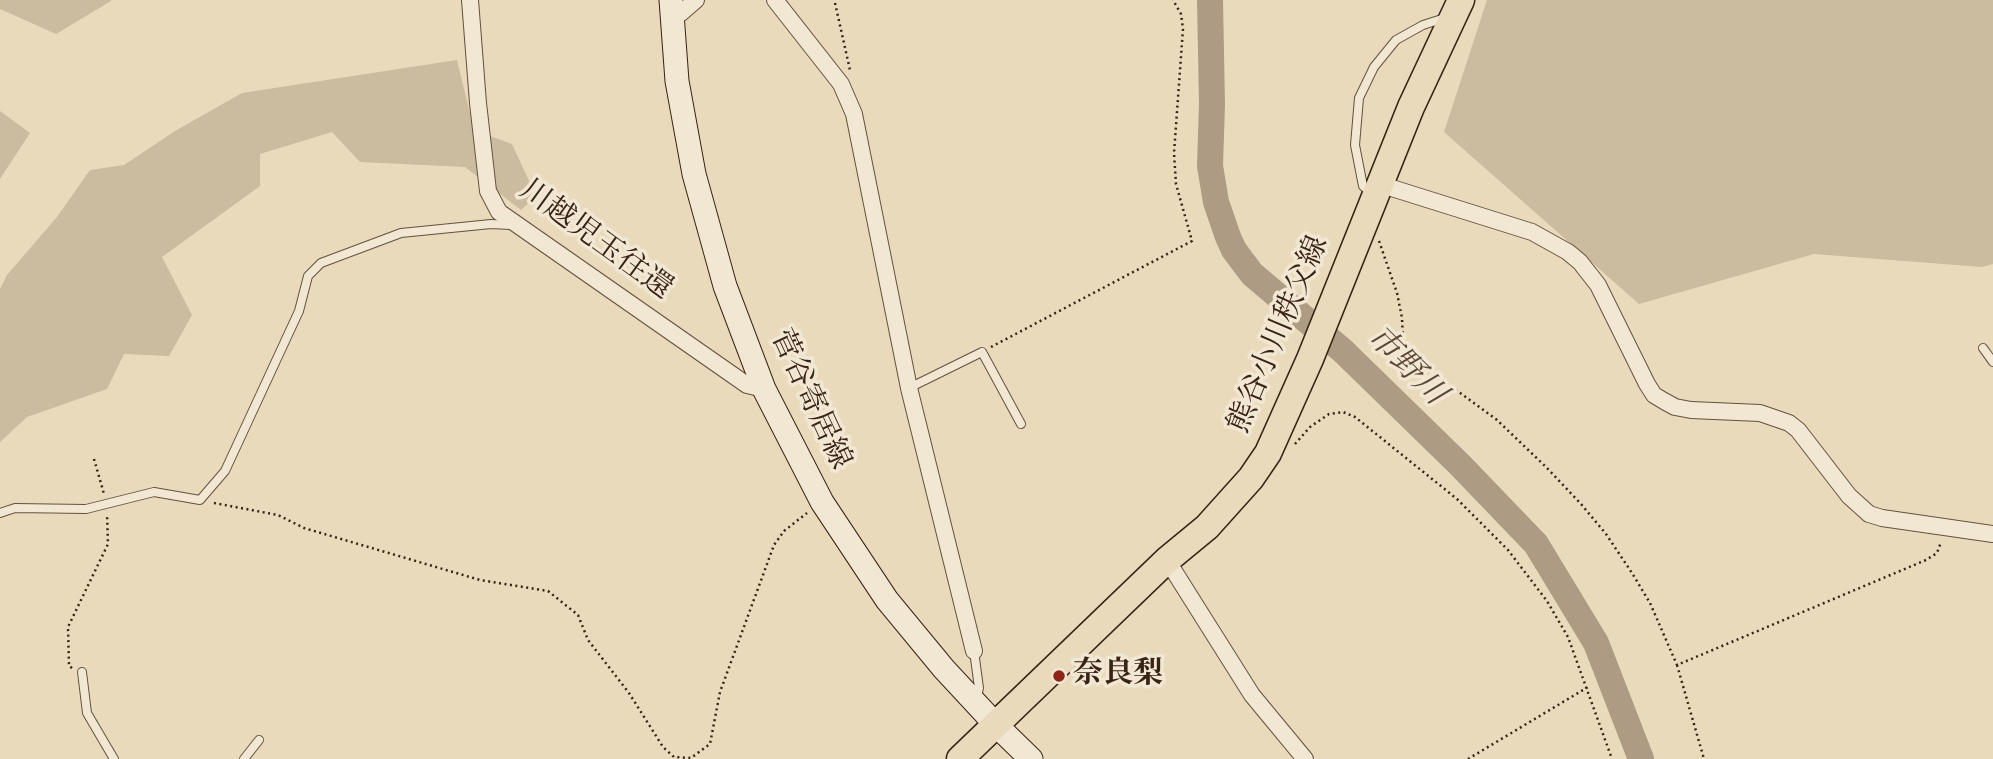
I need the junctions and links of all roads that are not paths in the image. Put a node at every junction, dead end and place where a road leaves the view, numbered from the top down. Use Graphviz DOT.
graph roads {
  1 [pos="470,0"];
  2 [pos="696,0"];
  3 [pos="775,0"];
  4 [pos="671,8"];
  5 [pos="1456,8"];
  6 [pos="1373,197"];
  7 [pos="518,225"];
  8 [pos="1983,348"];
  9 [pos="1993,362"];
  10 [pos="909,388"];
  11 [pos="764,389"];
  12 [pos="1021,424"];
  13 [pos="0,513"];
  14 [pos="1993,534"];
  15 [pos="1167,560"];
  16 [pos="974,652"];
  17 [pos="82,672"];
  18 [pos="975,703"];
  19 [pos="996,725"];
  20 [pos="258,740"];
  21 [pos="114,759"];
  22 [pos="244,759"];
  23 [pos="960,759"];
  24 [pos="1031,759"];
  25 [pos="1305,759"];
  1 -- 7 [label="street, 川越児玉往還"];
  2 -- 4 [label="street"];
  3 -- 10 [label="street"];
  4 -- 11 [label="main road, 菅谷寄居線"];
  5 -- 6 [label="main road, 熊谷小川秩父線"];
  5 -- 6 [label="lane"];
  6 -- 14 [label="street"];
  6 -- 15 [label="main road, 熊谷小川秩父線"];
  7 -- 11 [label="street, 川越児玉往還"];
  7 -- 13 [label="lane"];
  8 -- 9 [label="lane"];
  10 -- 12 [label="lane"];
  10 -- 16 [label="street"];
  11 -- 18 [label="main road, 菅谷寄居線"];
  15 -- 19 [label="main road, 熊谷小川秩父線"];
  15 -- 25 [label="street"];
  16 -- 18 [label="lane"];
  17 -- 21 [label="lane"];
  18 -- 19 [label="main road, 菅谷寄居線"];
  19 -- 23 [label="main road, 熊谷小川秩父線"];
  19 -- 24 [label="main road, 菅谷寄居線"];
  20 -- 22 [label="lane"];
}
